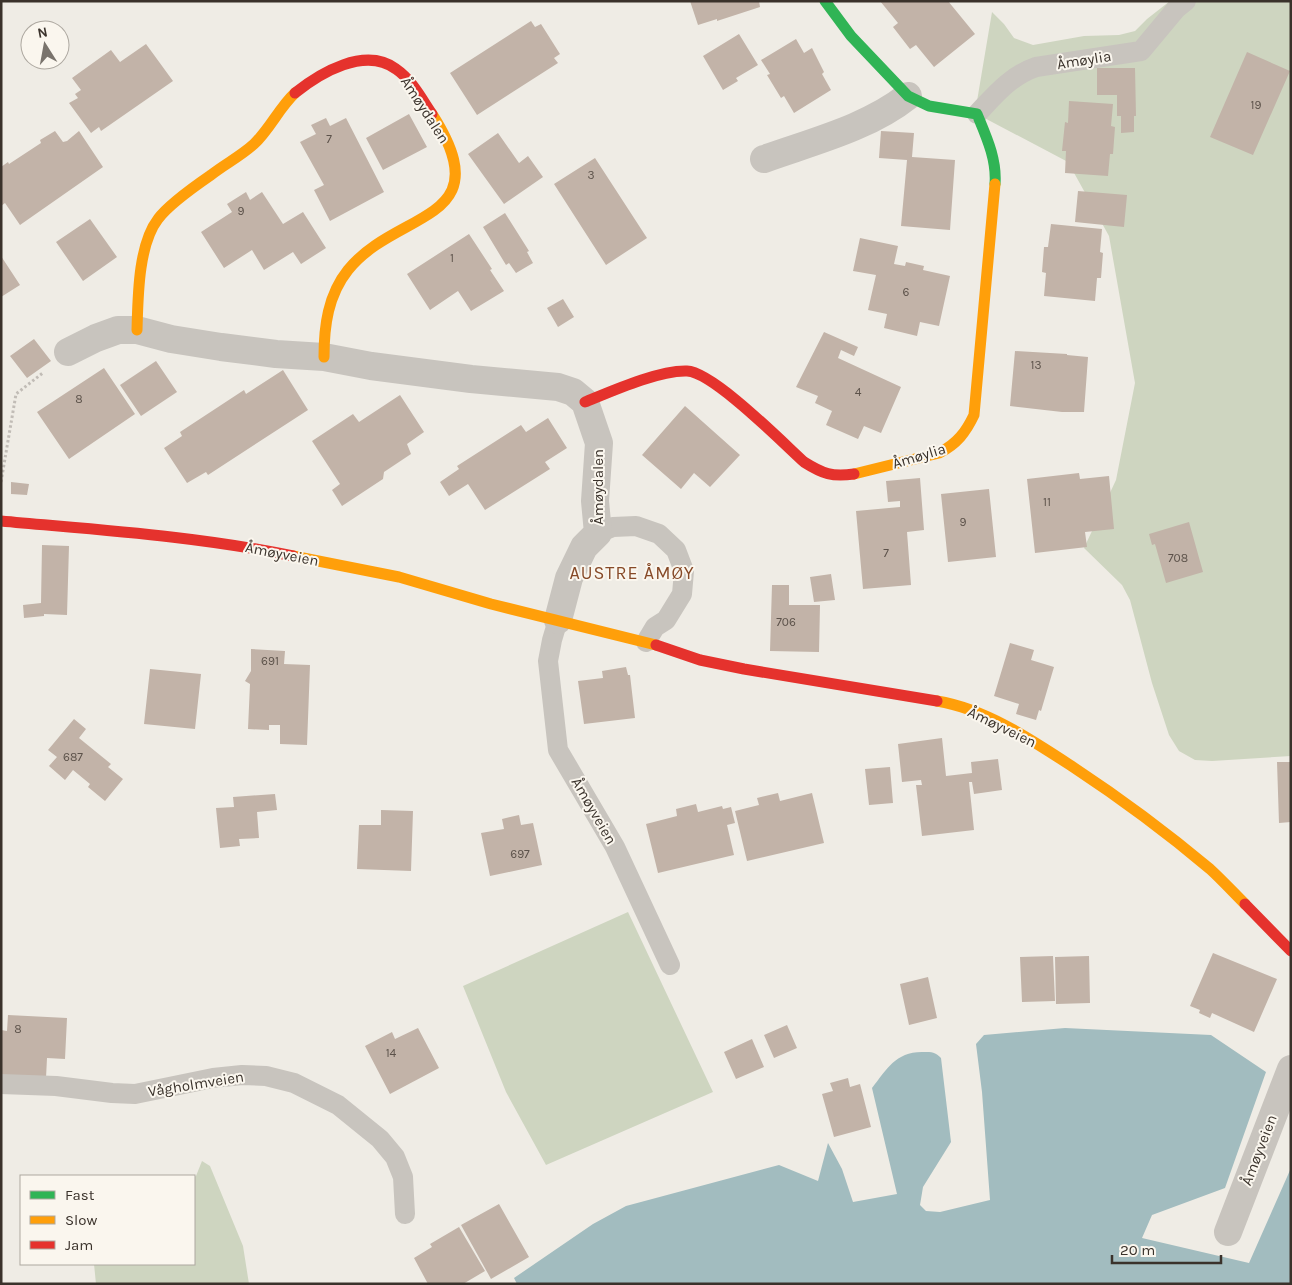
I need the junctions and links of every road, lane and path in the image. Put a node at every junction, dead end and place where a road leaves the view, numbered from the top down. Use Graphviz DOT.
graph roads {
  1 [pos="825,1"];
  2 [pos="1186,1"];
  3 [pos="908,96"];
  4 [pos="977,114"];
  5 [pos="764,159"];
  6 [pos="137,330"];
  7 [pos="68,352"];
  8 [pos="324,357"];
  9 [pos="585,402"];
  10 [pos="1,482"];
  11 [pos="1,522"];
  12 [pos="598,533"];
  13 [pos="558,620"];
  14 [pos="646,642"];
  15 [pos="1291,951"];
  16 [pos="670,965"];
  17 [pos="1291,1069"];
  18 [pos="1,1084"];
  19 [pos="405,1214"];
  20 [pos="1228,1232"];
  1 -- 3 [label="street"];
  2 -- 4 [label="lane, Åmøylia"];
  3 -- 4 [label="street"];
  3 -- 5 [label="street"];
  4 -- 9 [label="street, Åmøylia"];
  6 -- 7 [label="street"];
  6 -- 8 [label="street"];
  6 -- 8 [label="street, Åmøydalen"];
  7 -- 10 [label="path"];
  8 -- 9 [label="street"];
  9 -- 12 [label="street, Åmøydalen"];
  11 -- 13 [label="street, Åmøyveien"];
  12 -- 13 [label="street, Åmøydalen"];
  12 -- 14 [label="lane"];
  13 -- 14 [label="street, Åmøyveien"];
  13 -- 16 [label="lane, Åmøyveien"];
  14 -- 15 [label="street, Åmøyveien"];
  17 -- 20 [label="street, Åmøyveien"];
  18 -- 19 [label="lane, Vågholmveien"];
}
